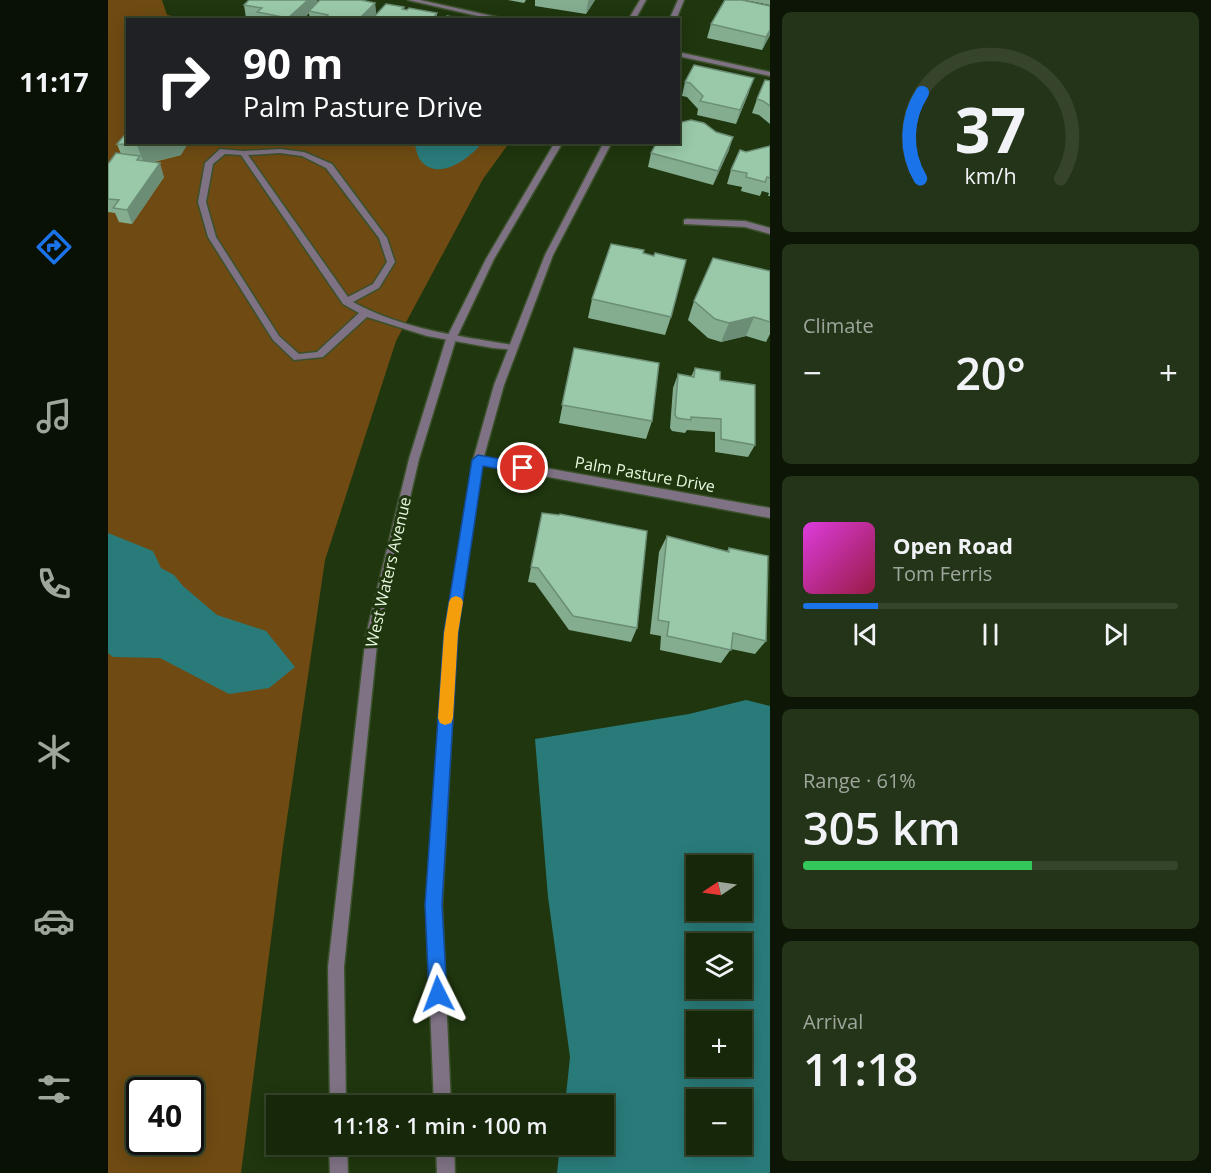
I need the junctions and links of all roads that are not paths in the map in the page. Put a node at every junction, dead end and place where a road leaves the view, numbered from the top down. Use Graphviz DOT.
graph roads {
  1 [pos="411,0"];
  2 [pos="643,0"];
  3 [pos="681,0"];
  4 [pos="497,18"];
  5 [pos="632,18"];
  6 [pos="673,18"];
  7 [pos="680,54"];
  8 [pos="770,74"];
  9 [pos="558,144"];
  10 [pos="607,144"];
  11 [pos="243,153"];
  12 [pos="687,222"];
  13 [pos="770,231"];
  14 [pos="346,302"];
  15 [pos="364,314"];
  16 [pos="451,339"];
  17 [pos="513,348"];
  18 [pos="478,460"];
  19 [pos="770,513"];
  20 [pos="338,1095"];
  21 [pos="443,1095"];
  22 [pos="339,1155"];
  23 [pos="445,1155"];
  24 [pos="339,1173"];
  25 [pos="446,1173"];
  1 -- 4 [label="street"];
  2 -- 5 [label="street"];
  3 -- 6 [label="street"];
  7 -- 8 [label="street"];
  9 -- 16 [label="street, West Waters Avenue"];
  10 -- 17 [label="street"];
  11 -- 14 [label="street"];
  11 -- 14 [label="street"];
  11 -- 15 [label="street"];
  12 -- 13 [label="street"];
  14 -- 15 [label="street"];
  15 -- 16 [label="street"];
  16 -- 17 [label="street"];
  16 -- 20 [label="street, West Waters Avenue"];
  17 -- 18 [label="street"];
  18 -- 19 [label="street, Palm Pasture Drive"];
  18 -- 21 [label="street"];
  22 -- 24 [label="street"];
  23 -- 25 [label="street"];
}
